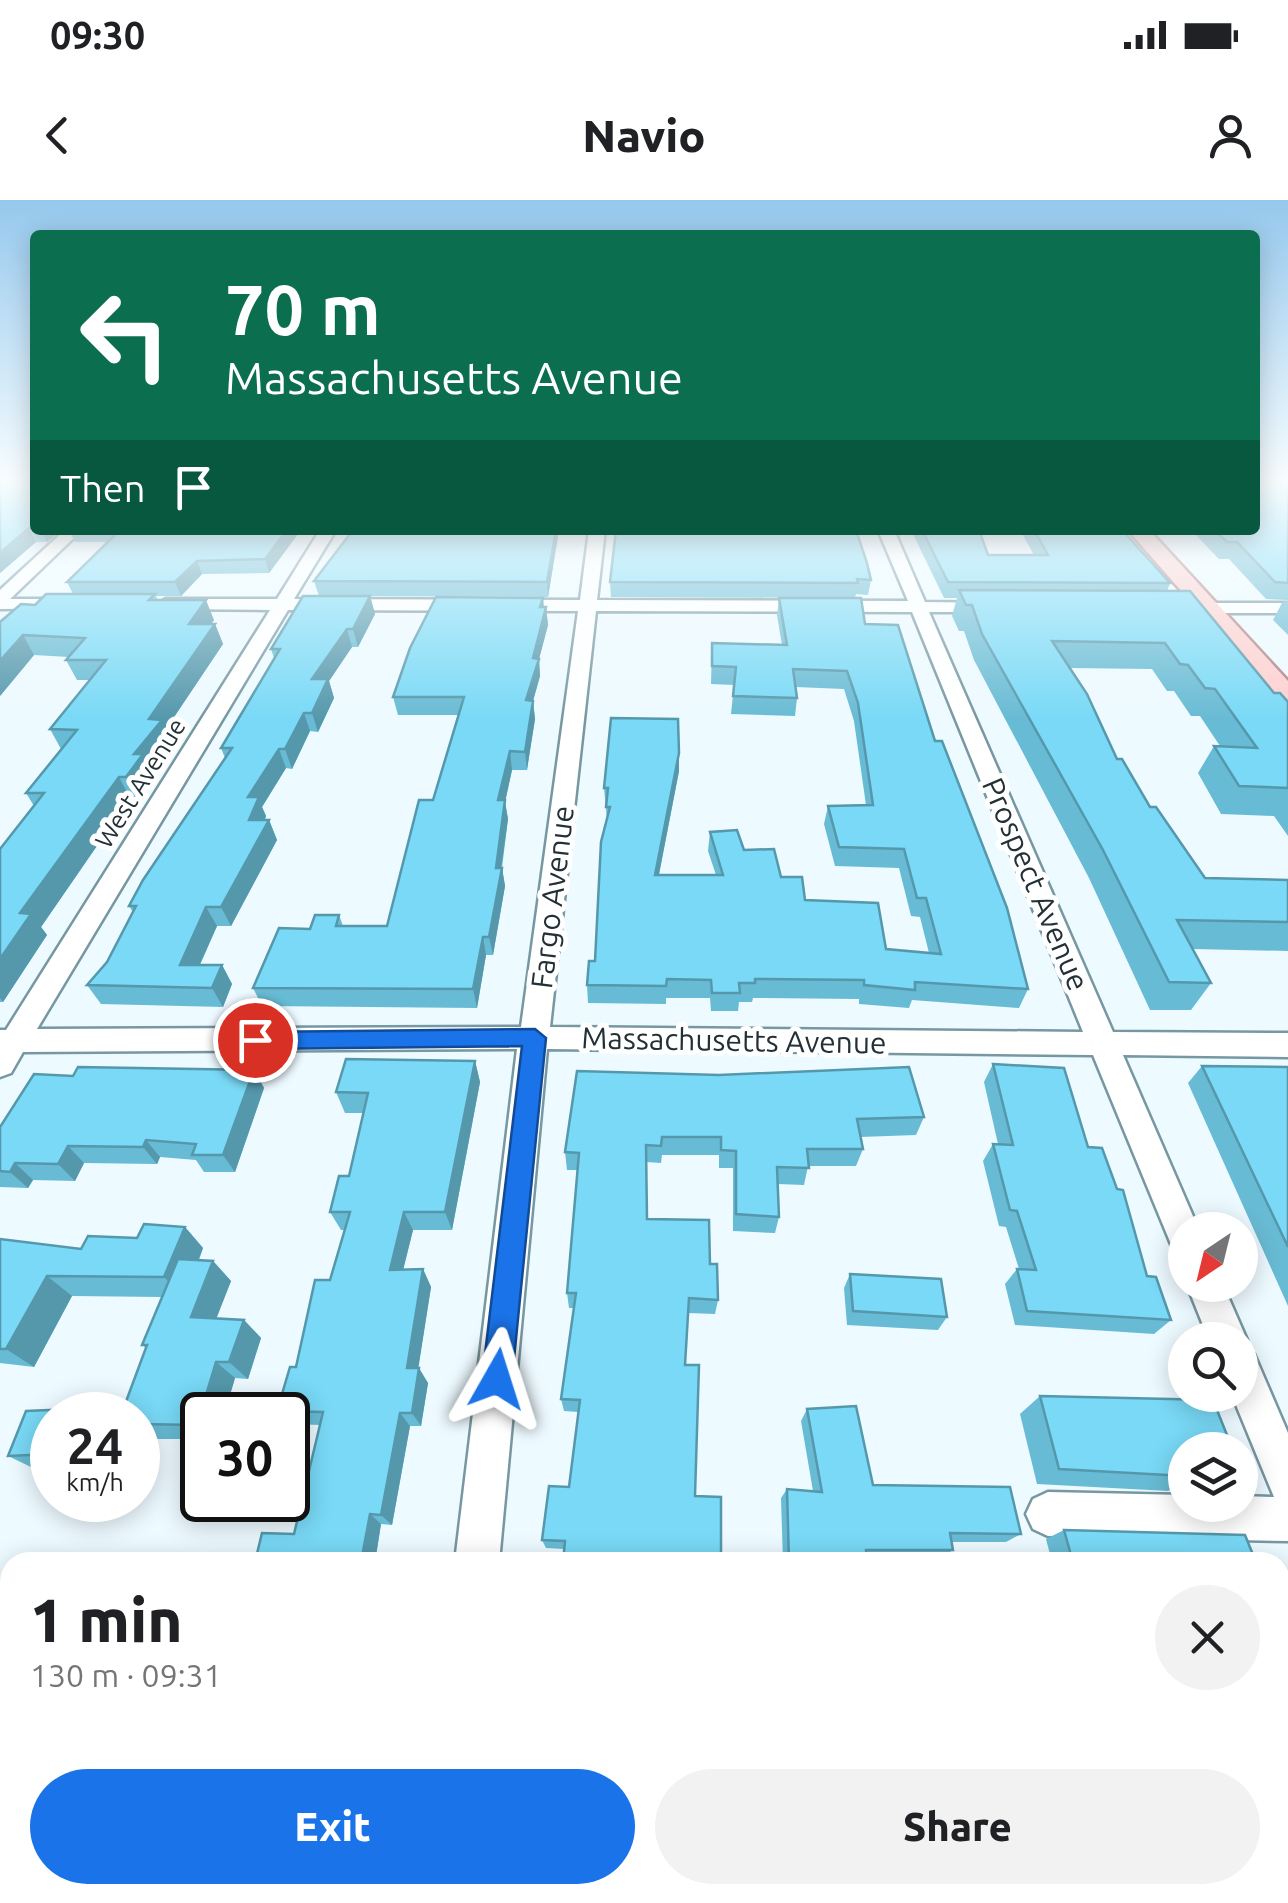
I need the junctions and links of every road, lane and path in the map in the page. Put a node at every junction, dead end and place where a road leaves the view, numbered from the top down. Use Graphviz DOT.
graph roads {
  1 [pos="43,560"];
  2 [pos="309,560"];
  3 [pos="593,560"];
  4 [pos="899,560"];
  5 [pos="1166,560"];
  6 [pos="0,602"];
  7 [pos="88,604"];
  8 [pos="145,604"];
  9 [pos="282,605"];
  10 [pos="589,606"];
  11 [pos="919,606"];
  12 [pos="1022,607"];
  13 [pos="1166,608"];
  14 [pos="1209,608"];
  15 [pos="1288,608"];
  16 [pos="1288,696"];
  17 [pos="535,1038"];
  18 [pos="1104,1044"];
  19 [pos="1288,1044"];
  20 [pos="5,1049"];
  21 [pos="1174,1212"];
  22 [pos="1258,1411"];
  23 [pos="1288,1482"];
  24 [pos="1048,1514"];
  25 [pos="1288,1519"];
  26 [pos="478,1552"];
  1 -- 6 [label="street"];
  2 -- 9 [label="street, West Avenue"];
  3 -- 10 [label="street, Fargo Avenue"];
  4 -- 11 [label="street, Prospect Avenue"];
  5 -- 14 [label="main road"];
  6 -- 7 [label="street"];
  8 -- 9 [label="street"];
  9 -- 10 [label="street"];
  9 -- 20 [label="street, West Avenue"];
  10 -- 11 [label="street"];
  10 -- 17 [label="street, Fargo Avenue"];
  11 -- 12 [label="street"];
  11 -- 18 [label="street, Prospect Avenue"];
  13 -- 14 [label="street"];
  14 -- 15 [label="street"];
  14 -- 16 [label="main road"];
  17 -- 18 [label="street, Massachusetts Avenue"];
  17 -- 20 [label="street, Massachusetts Avenue"];
  17 -- 26 [label="street, Fargo Avenue"];
  18 -- 19 [label="street, Massachusetts Avenue"];
  18 -- 21 [label="street, Prospect Avenue"];
  22 -- 23 [label="street"];
  24 -- 25 [label="street"];
}
